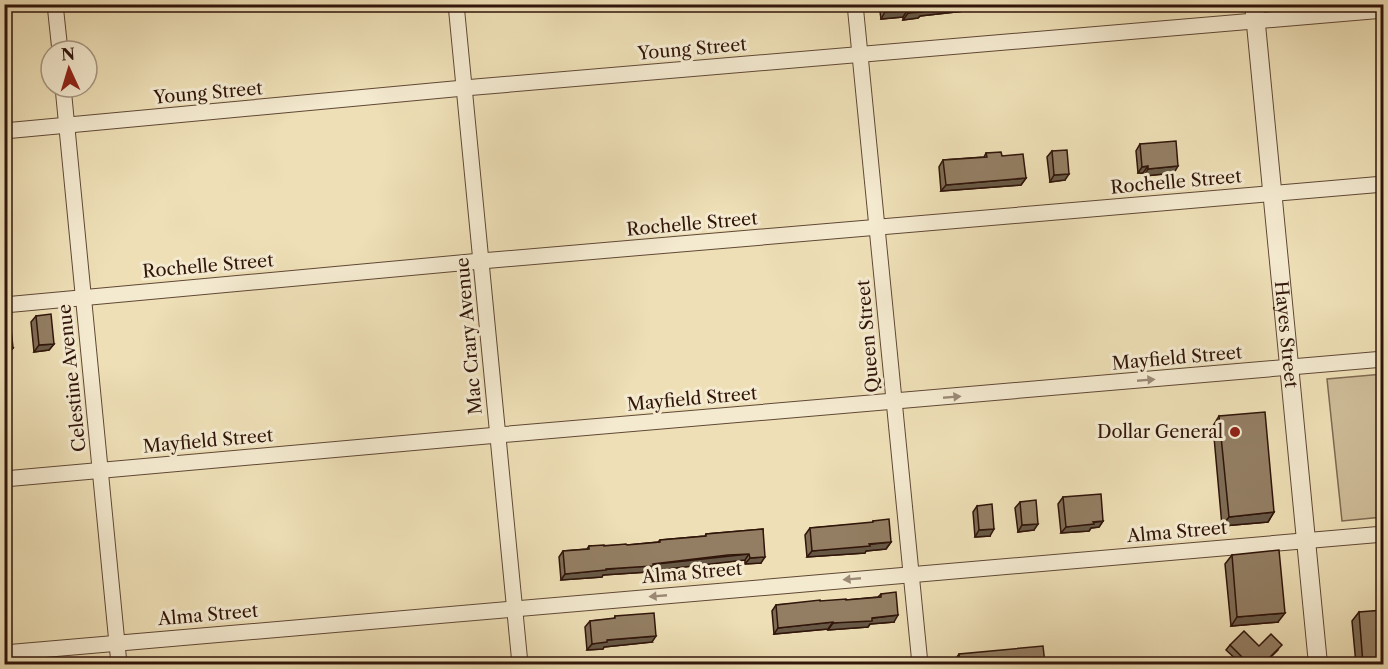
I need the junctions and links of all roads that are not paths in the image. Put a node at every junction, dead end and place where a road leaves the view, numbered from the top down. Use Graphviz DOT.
graph roads {
  1 [pos="55,4"];
  2 [pos="456,4"];
  3 [pos="855,4"];
  4 [pos="1383,10"];
  5 [pos="1255,12"];
  6 [pos="59,39"];
  7 [pos="860,54"];
  8 [pos="464,88"];
  9 [pos="64,99"];
  10 [pos="67,125"];
  11 [pos="4,131"];
  12 [pos="1383,184"];
  13 [pos="1273,193"];
  14 [pos="877,227"];
  15 [pos="481,261"];
  16 [pos="84,297"];
  17 [pos="4,305"];
  18 [pos="1383,359"];
  19 [pos="1290,368"];
  20 [pos="894,402"];
  21 [pos="498,435"];
  22 [pos="100,470"];
  23 [pos="4,479"];
  24 [pos="1383,534"];
  25 [pos="1306,541"];
  26 [pos="910,574"];
  27 [pos="514,608"];
  28 [pos="117,642"];
  29 [pos="4,653"];
  30 [pos="119,664"];
  31 [pos="520,664"];
  32 [pos="920,664"];
  33 [pos="1318,664"];
  1 -- 6 [label="street"];
  2 -- 8 [label="street, Mac Crary Avenue"];
  3 -- 7 [label="street, Queen Street"];
  4 -- 5 [label="street, Young Street"];
  5 -- 7 [label="street, Young Street"];
  5 -- 13 [label="street, Hayes Street"];
  7 -- 8 [label="street, Young Street"];
  7 -- 14 [label="street, Queen Street"];
  8 -- 10 [label="street, Young Street"];
  8 -- 15 [label="street, Mac Crary Avenue"];
  9 -- 10 [label="street, Celestine Avenue"];
  10 -- 11 [label="street, Young Street"];
  10 -- 16 [label="street, Celestine Avenue"];
  12 -- 13 [label="street, Rochelle Street"];
  13 -- 14 [label="street, Rochelle Street"];
  13 -- 19 [label="street, Hayes Street"];
  14 -- 15 [label="street, Rochelle Street"];
  14 -- 20 [label="street, Queen Street"];
  15 -- 16 [label="street, Rochelle Street"];
  15 -- 21 [label="street, Mac Crary Avenue"];
  16 -- 17 [label="street, Rochelle Street"];
  16 -- 22 [label="street, Celestine Avenue"];
  18 -- 19 [label="street, Mayfield Street"];
  20 -- 19 [label="street, Mayfield Street, one-way"];
  19 -- 25 [label="street, Hayes Street"];
  20 -- 21 [label="street, Mayfield Street"];
  20 -- 26 [label="street, Queen Street"];
  21 -- 22 [label="street, Mayfield Street"];
  21 -- 27 [label="street, Mac Crary Avenue"];
  22 -- 23 [label="street, Mayfield Street"];
  22 -- 28 [label="street, Celestine Avenue"];
  24 -- 25 [label="street, Alma Street"];
  25 -- 26 [label="street, Alma Street"];
  25 -- 33 [label="street, Hayes Street"];
  26 -- 27 [label="street, Alma Street, one-way"];
  26 -- 32 [label="street, Queen Street"];
  27 -- 28 [label="street, Alma Street"];
  27 -- 31 [label="street, Mac Crary Avenue"];
  28 -- 29 [label="street, Alma Street"];
  28 -- 30 [label="street, Celestine Avenue"];
}
